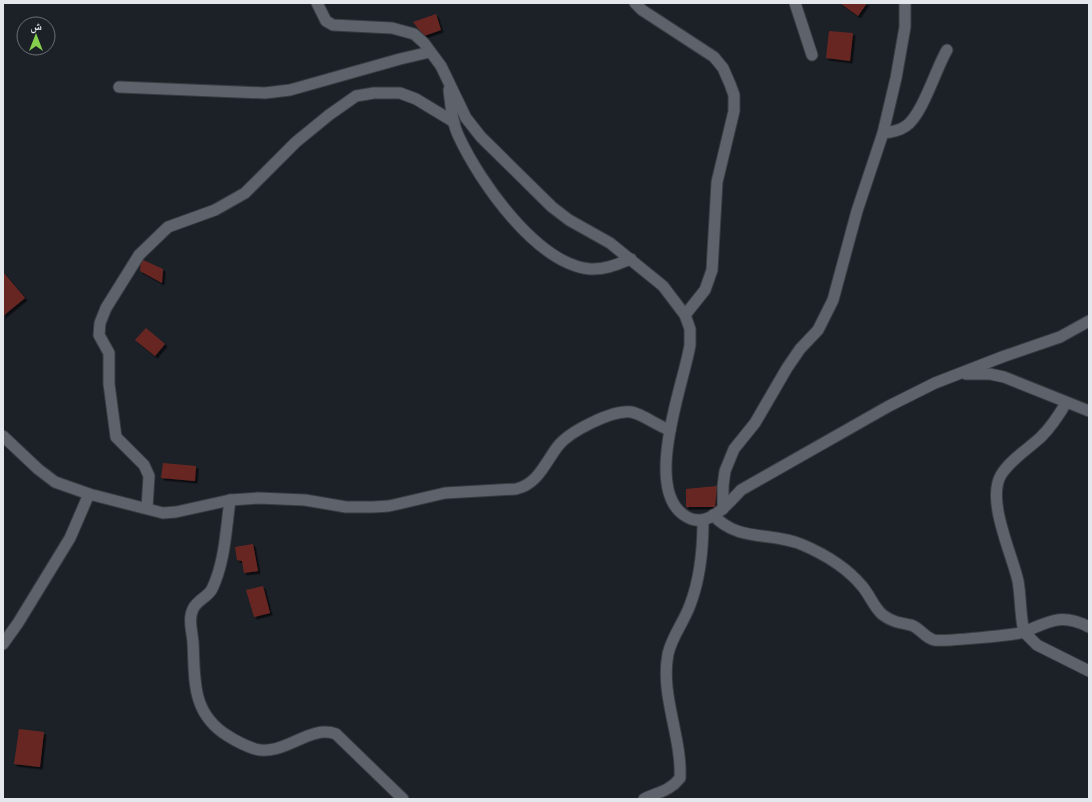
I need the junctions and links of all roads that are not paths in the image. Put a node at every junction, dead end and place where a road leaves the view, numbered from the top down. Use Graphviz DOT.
graph roads {
  1 [pos="317,3"];
  2 [pos="635,3"];
  3 [pos="795,3"];
  4 [pos="905,3"];
  5 [pos="947,50"];
  6 [pos="430,52"];
  7 [pos="812,56"];
  8 [pos="448,83"];
  9 [pos="120,87"];
  10 [pos="454,122"];
  11 [pos="883,133"];
  12 [pos="631,259"];
  13 [pos="685,315"];
  14 [pos="1089,321"];
  15 [pos="953,375"];
  16 [pos="1066,403"];
  17 [pos="1089,411"];
  18 [pos="670,430"];
  19 [pos="3,436"];
  20 [pos="89,494"];
  21 [pos="230,500"];
  22 [pos="147,508"];
  23 [pos="723,509"];
  24 [pos="708,518"];
  25 [pos="1089,627"];
  26 [pos="1024,632"];
  27 [pos="3,644"];
  28 [pos="1089,671"];
  29 [pos="404,799"];
  30 [pos="644,799"];
  1 -- 6 [label="street"];
  2 -- 13 [label="street"];
  3 -- 7 [label="street"];
  4 -- 11 [label="street"];
  5 -- 11 [label="street"];
  6 -- 8 [label="street"];
  6 -- 9 [label="street"];
  8 -- 10 [label="street"];
  8 -- 12 [label="street"];
  10 -- 12 [label="street"];
  10 -- 22 [label="street"];
  11 -- 23 [label="street"];
  12 -- 13 [label="street"];
  13 -- 18 [label="street"];
  14 -- 15 [label="street"];
  15 -- 16 [label="street"];
  15 -- 23 [label="street"];
  16 -- 17 [label="street"];
  16 -- 26 [label="street"];
  18 -- 21 [label="street"];
  18 -- 24 [label="street"];
  19 -- 20 [label="street"];
  20 -- 22 [label="street"];
  20 -- 27 [label="street"];
  21 -- 22 [label="street"];
  21 -- 29 [label="street"];
  23 -- 24 [label="street"];
  24 -- 26 [label="street"];
  24 -- 30 [label="street"];
  25 -- 26 [label="street"];
  26 -- 28 [label="street"];
}
